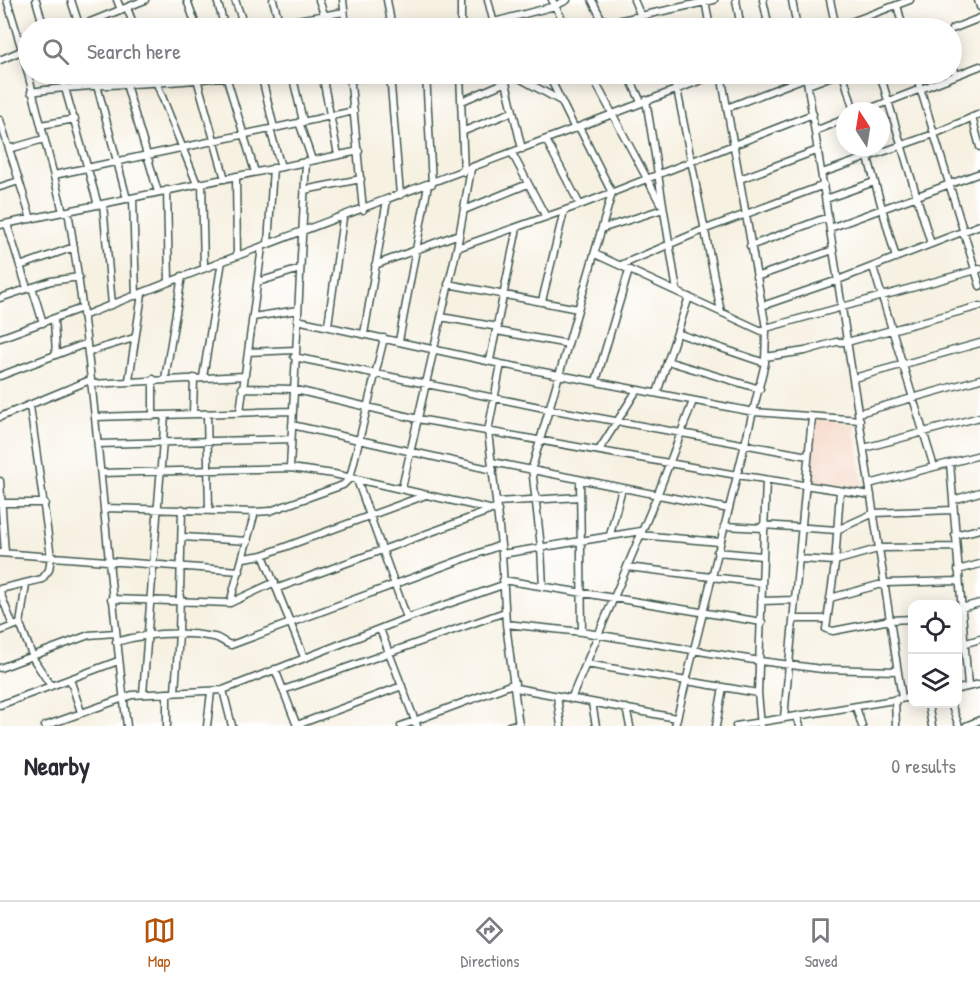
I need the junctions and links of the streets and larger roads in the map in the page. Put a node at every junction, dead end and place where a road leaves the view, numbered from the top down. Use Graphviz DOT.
graph roads {
  1 [pos="7,0"];
  2 [pos="36,0"];
  3 [pos="71,0"];
  4 [pos="117,0"];
  5 [pos="145,0"];
  6 [pos="187,0"];
  7 [pos="217,0"];
  8 [pos="235,0"];
  9 [pos="273,0"];
  10 [pos="319,0"];
  11 [pos="387,0"];
  12 [pos="462,0"];
  13 [pos="488,0"];
  14 [pos="567,0"];
  15 [pos="592,0"];
  16 [pos="634,0"];
  17 [pos="714,0"];
  18 [pos="736,0"];
  19 [pos="763,0"];
  20 [pos="792,0"];
  21 [pos="830,0"];
  22 [pos="978,0"];
  23 [pos="346,1"];
  24 [pos="705,1"];
  25 [pos="906,1"];
  26 [pos="554,3"];
  27 [pos="897,5"];
  28 [pos="980,7"];
  29 [pos="124,9"];
  30 [pos="344,12"];
  31 [pos="324,14"];
  32 [pos="640,16"];
  33 [pos="41,18"];
  34 [pos="76,18"];
  35 [pos="102,18"];
  36 [pos="129,18"];
  37 [pos="193,18"];
  38 [pos="222,18"];
  39 [pos="241,18"];
  40 [pos="278,18"];
  41 [pos="309,18"];
  42 [pos="344,18"];
  43 [pos="390,18"];
  44 [pos="461,18"];
  45 [pos="492,18"];
  46 [pos="513,18"];
  47 [pos="562,18"];
  48 [pos="601,18"];
  49 [pos="633,18"];
  50 [pos="708,18"];
  51 [pos="739,18"];
  52 [pos="767,18"];
  53 [pos="795,18"];
  54 [pos="833,18"];
  55 [pos="862,18"];
  56 [pos="900,18"];
  57 [pos="980,18"];
  58 [pos="962,25"];
  59 [pos="18,30"];
  60 [pos="18,52"];
  61 [pos="0,60"];
  62 [pos="980,66"];
  63 [pos="962,73"];
  64 [pos="31,84"];
  65 [pos="64,84"];
  66 [pos="157,84"];
  67 [pos="198,84"];
  68 [pos="228,84"];
  69 [pos="263,84"];
  70 [pos="294,84"];
  71 [pos="324,84"];
  72 [pos="351,84"];
  73 [pos="391,84"];
  74 [pos="426,84"];
  75 [pos="461,84"];
  76 [pos="501,84"];
  77 [pos="506,84"];
  78 [pos="530,84"];
  79 [pos="553,84"];
  80 [pos="596,84"];
  81 [pos="633,84"];
  82 [pos="674,84"];
  83 [pos="691,84"];
  84 [pos="721,84"];
  85 [pos="785,84"];
  86 [pos="846,84"];
  87 [pos="883,84"];
  88 [pos="919,84"];
  89 [pos="931,84"];
  90 [pos="128,85"];
  91 [pos="808,85"];
  92 [pos="97,86"];
  93 [pos="65,87"];
  94 [pos="920,88"];
  95 [pos="677,89"];
  96 [pos="32,92"];
  97 [pos="462,101"];
  98 [pos="561,101"];
  99 [pos="644,101"];
  100 [pos="889,101"];
  101 [pos="851,102"];
  102 [pos="727,108"];
  103 [pos="354,111"];
  104 [pos="512,112"];
  105 [pos="612,114"];
  106 [pos="813,114"];
  107 [pos="980,114"];
  108 [pos="330,115"];
  109 [pos="972,117"];
  110 [pos="75,119"];
  111 [pos="0,120"];
  112 [pos="301,121"];
  113 [pos="836,123"];
  114 [pos="41,125"];
  115 [pos="272,128"];
  116 [pos="577,128"];
  117 [pos="464,131"];
  118 [pos="815,131"];
  119 [pos="934,134"];
  120 [pos="243,135"];
  121 [pos="44,140"];
  122 [pos="214,140"];
  123 [pos="546,140"];
  124 [pos="902,144"];
  125 [pos="734,145"];
  126 [pos="183,146"];
  127 [pos="980,147"];
  128 [pos="890,148"];
  129 [pos="9,149"];
  130 [pos="522,149"];
  131 [pos="818,150"];
  132 [pos="359,151"];
  133 [pos="149,153"];
  134 [pos="512,153"];
  135 [pos="338,155"];
  136 [pos="867,156"];
  137 [pos="118,160"];
  138 [pos="309,161"];
  139 [pos="692,162"];
  140 [pos="88,166"];
  141 [pos="281,167"];
  142 [pos="273,168"];
  143 [pos="467,170"];
  144 [pos="255,172"];
  145 [pos="822,173"];
  146 [pos="980,173"];
  147 [pos="54,175"];
  148 [pos="659,175"];
  149 [pos="236,176"];
  150 [pos="225,178"];
  151 [pos="361,179"];
  152 [pos="740,179"];
  153 [pos="645,180"];
  154 [pos="20,182"];
  155 [pos="874,182"];
  156 [pos="199,184"];
  157 [pos="430,184"];
  158 [pos="528,184"];
  159 [pos="824,185"];
  160 [pos="950,185"];
  161 [pos="0,187"];
  162 [pos="167,190"];
  163 [pos="304,190"];
  164 [pos="158,192"];
  165 [pos="612,193"];
  166 [pos="400,195"];
  167 [pos="916,196"];
  168 [pos="130,198"];
  169 [pos="826,199"];
  170 [pos="387,200"];
  171 [pos="100,204"];
  172 [pos="580,205"];
  173 [pos="662,207"];
  174 [pos="882,209"];
  175 [pos="363,210"];
  176 [pos="464,210"];
  177 [pos="564,211"];
  178 [pos="66,212"];
  179 [pos="746,213"];
  180 [pos="546,217"];
  181 [pos="828,217"];
  182 [pos="343,218"];
  183 [pos="31,219"];
  184 [pos="3,225"];
  185 [pos="980,225"];
  186 [pos="517,228"];
  187 [pos="604,228"];
  188 [pos="830,228"];
  189 [pos="703,230"];
  190 [pos="964,231"];
  191 [pos="302,233"];
  192 [pos="459,234"];
  193 [pos="670,243"];
  194 [pos="931,244"];
  195 [pos="265,246"];
  196 [pos="750,246"];
  197 [pos="74,247"];
  198 [pos="457,248"];
  199 [pos="417,249"];
  200 [pos="833,250"];
  201 [pos="595,254"];
  202 [pos="237,256"];
  203 [pos="896,258"];
  204 [pos="222,261"];
  205 [pos="375,265"];
  206 [pos="621,265"];
  207 [pos="20,266"];
  208 [pos="204,267"];
  209 [pos="873,267"];
  210 [pos="300,269"];
  211 [pos="629,270"];
  212 [pos="978,270"];
  213 [pos="182,276"];
  214 [pos="79,277"];
  215 [pos="756,277"];
  216 [pos="838,280"];
  217 [pos="170,282"];
  218 [pos="258,282"];
  219 [pos="448,284"];
  220 [pos="980,286"];
  221 [pos="29,288"];
  222 [pos="677,291"];
  223 [pos="139,295"];
  224 [pos="505,295"];
  225 [pos="884,296"];
  226 [pos="688,297"];
  227 [pos="0,298"];
  228 [pos="542,301"];
  229 [pos="112,305"];
  230 [pos="762,306"];
  231 [pos="980,306"];
  232 [pos="843,307"];
  233 [pos="82,308"];
  234 [pos="578,309"];
  235 [pos="298,310"];
  236 [pos="721,312"];
  237 [pos="83,316"];
  238 [pos="253,317"];
  239 [pos="441,317"];
  240 [pos="54,320"];
  241 [pos="297,320"];
  242 [pos="43,323"];
  243 [pos="328,325"];
  244 [pos="498,329"];
  245 [pos="892,330"];
  246 [pos="766,331"];
  247 [pos="677,333"];
  248 [pos="364,334"];
  249 [pos="0,338"];
  250 [pos="134,338"];
  251 [pos="384,338"];
  252 [pos="399,341"];
  253 [pos="847,342"];
  254 [pos="87,343"];
  255 [pos="980,343"];
  256 [pos="568,345"];
  257 [pos="434,348"];
  258 [pos="88,352"];
  259 [pos="248,352"];
  260 [pos="295,353"];
  261 [pos="56,354"];
  262 [pos="489,360"];
  263 [pos="765,360"];
  264 [pos="667,361"];
  265 [pos="501,364"];
  266 [pos="902,365"];
  267 [pos="376,373"];
  268 [pos="560,375"];
  269 [pos="0,376"];
  270 [pos="244,376"];
  271 [pos="203,377"];
  272 [pos="194,378"];
  273 [pos="854,378"];
  274 [pos="153,379"];
  275 [pos="165,379"];
  276 [pos="980,379"];
  277 [pos="129,380"];
  278 [pos="596,381"];
  279 [pos="90,382"];
  280 [pos="426,384"];
  281 [pos="243,388"];
  282 [pos="292,389"];
  283 [pos="760,389"];
  284 [pos="637,390"];
  285 [pos="657,393"];
  286 [pos="494,397"];
  287 [pos="912,398"];
  288 [pos="693,401"];
  289 [pos="30,406"];
  290 [pos="367,406"];
  291 [pos="549,409"];
  292 [pos="292,411"];
  293 [pos="240,412"];
  294 [pos="754,412"];
  295 [pos="193,414"];
  296 [pos="207,414"];
  297 [pos="165,415"];
  298 [pos="153,416"];
  299 [pos="859,416"];
  300 [pos="0,417"];
  301 [pos="95,417"];
  302 [pos="812,417"];
  303 [pos="980,417"];
  304 [pos="418,418"];
  305 [pos="615,421"];
  306 [pos="291,426"];
  307 [pos="488,431"];
  308 [pos="682,432"];
  309 [pos="923,432"];
  310 [pos="291,439"];
  311 [pos="540,439"];
  312 [pos="359,440"];
  313 [pos="207,441"];
  314 [pos="163,442"];
  315 [pos="744,443"];
  316 [pos="98,444"];
  317 [pos="864,448"];
  318 [pos="411,450"];
  319 [pos="599,450"];
  320 [pos="980,455"];
  321 [pos="808,456"];
  322 [pos="492,462"];
  323 [pos="669,462"];
  324 [pos="950,463"];
  325 [pos="934,467"];
  326 [pos="290,468"];
  327 [pos="532,468"];
  328 [pos="207,470"];
  329 [pos="493,470"];
  330 [pos="161,471"];
  331 [pos="101,473"];
  332 [pos="737,475"];
  333 [pos="354,479"];
  334 [pos="0,480"];
  335 [pos="580,480"];
  336 [pos="766,480"];
  337 [pos="869,484"];
  338 [pos="805,485"];
  339 [pos="402,488"];
  340 [pos="622,488"];
  341 [pos="840,490"];
  342 [pos="980,492"];
  343 [pos="426,495"];
  344 [pos="871,495"];
  345 [pos="657,496"];
  346 [pos="580,497"];
  347 [pos="535,498"];
  348 [pos="953,500"];
  349 [pos="497,502"];
  350 [pos="1,503"];
  351 [pos="45,503"];
  352 [pos="105,508"];
  353 [pos="157,508"];
  354 [pos="182,509"];
  355 [pos="729,509"];
  356 [pos="209,510"];
  357 [pos="490,510"];
  358 [pos="953,510"];
  359 [pos="498,511"];
  360 [pos="255,512"];
  361 [pos="874,513"];
  362 [pos="369,514"];
  363 [pos="724,526"];
  364 [pos="763,526"];
  365 [pos="801,527"];
  366 [pos="980,529"];
  367 [pos="837,530"];
  368 [pos="641,533"];
  369 [pos="955,535"];
  370 [pos="610,536"];
  371 [pos="183,537"];
  372 [pos="581,540"];
  373 [pos="248,541"];
  374 [pos="719,542"];
  375 [pos="501,545"];
  376 [pos="542,547"];
  377 [pos="956,547"];
  378 [pos="881,548"];
  379 [pos="382,550"];
  380 [pos="717,552"];
  381 [pos="3,553"];
  382 [pos="502,554"];
  383 [pos="263,555"];
  384 [pos="762,556"];
  385 [pos="51,557"];
  386 [pos="244,558"];
  387 [pos="800,559"];
  388 [pos="109,560"];
  389 [pos="835,561"];
  390 [pos="152,564"];
  391 [pos="980,564"];
  392 [pos="181,566"];
  393 [pos="627,567"];
  394 [pos="958,570"];
  395 [pos="240,571"];
  396 [pos="710,578"];
  397 [pos="959,581"];
  398 [pos="395,583"];
  399 [pos="503,583"];
  400 [pos="762,583"];
  401 [pos="886,584"];
  402 [pos="26,585"];
  403 [pos="277,585"];
  404 [pos="543,587"];
  405 [pos="0,590"];
  406 [pos="580,592"];
  407 [pos="614,598"];
  408 [pos="830,598"];
  409 [pos="111,599"];
  410 [pos="149,599"];
  411 [pos="180,600"];
  412 [pos="795,600"];
  413 [pos="960,600"];
  414 [pos="761,601"];
  415 [pos="230,603"];
  416 [pos="980,603"];
  417 [pos="962,608"];
  418 [pos="506,612"];
  419 [pos="701,613"];
  420 [pos="407,618"];
  421 [pos="794,619"];
  422 [pos="827,619"];
  423 [pos="908,619"];
  424 [pos="890,620"];
  425 [pos="291,622"];
  426 [pos="762,622"];
  427 [pos="20,624"];
  428 [pos="506,624"];
  429 [pos="12,627"];
  430 [pos="380,628"];
  431 [pos="0,631"];
  432 [pos="582,632"];
  433 [pos="115,633"];
  434 [pos="147,634"];
  435 [pos="179,634"];
  436 [pos="598,634"];
  437 [pos="962,635"];
  438 [pos="980,639"];
  439 [pos="116,642"];
  440 [pos="963,644"];
  441 [pos="693,649"];
  442 [pos="389,652"];
  443 [pos="33,657"];
  444 [pos="304,657"];
  445 [pos="118,661"];
  446 [pos="760,661"];
  447 [pos="586,664"];
  448 [pos="790,664"];
  449 [pos="0,668"];
  450 [pos="275,669"];
  451 [pos="897,672"];
  452 [pos="70,679"];
  453 [pos="684,682"];
  454 [pos="980,684"];
  455 [pos="515,685"];
  456 [pos="51,686"];
  457 [pos="402,686"];
  458 [pos="968,686"];
  459 [pos="723,687"];
  460 [pos="962,688"];
  461 [pos="223,690"];
  462 [pos="283,690"];
  463 [pos="175,692"];
  464 [pos="211,692"];
  465 [pos="167,693"];
  466 [pos="758,693"];
  467 [pos="143,694"];
  468 [pos="557,696"];
  469 [pos="123,697"];
  470 [pos="908,697"];
  471 [pos="898,698"];
  472 [pos="571,699"];
  473 [pos="592,703"];
  474 [pos="0,705"];
  475 [pos="856,707"];
  476 [pos="626,708"];
  477 [pos="929,708"];
  478 [pos="952,708"];
  479 [pos="81,712"];
  480 [pos="797,717"];
  481 [pos="676,718"];
  482 [pos="784,718"];
  483 [pos="980,720"];
  484 [pos="416,723"];
  485 [pos="519,724"];
  486 [pos="760,724"];
  487 [pos="297,725"];
  488 [pos="45,726"];
  489 [pos="127,726"];
  490 [pos="167,726"];
  491 [pos="207,726"];
  492 [pos="232,726"];
  493 [pos="401,726"];
  494 [pos="509,726"];
  495 [pos="561,726"];
  496 [pos="596,726"];
  497 [pos="630,726"];
  498 [pos="675,726"];
  499 [pos="716,726"];
  500 [pos="736,726"];
  501 [pos="800,726"];
  502 [pos="862,726"];
  503 [pos="896,726"];
  504 [pos="932,726"];
  505 [pos="959,726"];
  506 [pos="966,726"];
  1 -- 59 [label="street"];
  2 -- 33 [label="street"];
  3 -- 34 [label="street"];
  4 -- 29 [label="street"];
  5 -- 29 [label="street"];
  6 -- 37 [label="street"];
  7 -- 38 [label="street"];
  8 -- 39 [label="street"];
  9 -- 40 [label="street"];
  10 -- 31 [label="street"];
  11 -- 43 [label="street"];
  12 -- 44 [label="street"];
  13 -- 45 [label="street"];
  14 -- 26 [label="street"];
  15 -- 48 [label="street"];
  16 -- 32 [label="street"];
  17 -- 24 [label="street"];
  18 -- 51 [label="street"];
  19 -- 52 [label="street"];
  20 -- 53 [label="street"];
  21 -- 54 [label="street"];
  22 -- 28 [label="street"];
  23 -- 30 [label="street"];
  24 -- 32 [label="street"];
  24 -- 50 [label="street"];
  25 -- 27 [label="street"];
  26 -- 46 [label="street"];
  26 -- 47 [label="street"];
  27 -- 55 [label="street"];
  27 -- 56 [label="street"];
  29 -- 35 [label="street"];
  29 -- 36 [label="street"];
  30 -- 31 [label="street"];
  30 -- 42 [label="street"];
  31 -- 41 [label="street"];
  32 -- 49 [label="street"];
  57 -- 58 [label="street"];
  60 -- 61 [label="street"];
  62 -- 63 [label="street"];
  64 -- 96 [label="street"];
  65 -- 93 [label="street"];
  66 -- 90 [label="street"];
  66 -- 126 [label="street"];
  67 -- 122 [label="street"];
  68 -- 120 [label="street"];
  69 -- 115 [label="street"];
  70 -- 112 [label="street"];
  71 -- 108 [label="street"];
  72 -- 103 [label="street"];
  73 -- 166 [label="street"];
  74 -- 157 [label="street"];
  75 -- 97 [label="street"];
  76 -- 97 [label="street"];
  77 -- 104 [label="street"];
  78 -- 98 [label="street"];
  79 -- 98 [label="street"];
  80 -- 105 [label="street"];
  81 -- 99 [label="street"];
  82 -- 95 [label="street"];
  83 -- 95 [label="street"];
  84 -- 102 [label="street"];
  85 -- 102 [label="street"];
  86 -- 101 [label="street"];
  87 -- 100 [label="street"];
  88 -- 94 [label="street"];
  89 -- 94 [label="street"];
  90 -- 92 [label="street"];
  90 -- 133 [label="street"];
  91 -- 106 [label="street"];
  92 -- 93 [label="street"];
  92 -- 137 [label="street"];
  93 -- 96 [label="street"];
  93 -- 110 [label="street"];
  94 -- 100 [label="street"];
  94 -- 119 [label="street"];
  95 -- 99 [label="street"];
  95 -- 139 [label="street"];
  96 -- 114 [label="street"];
  97 -- 117 [label="street"];
  98 -- 116 [label="street"];
  99 -- 105 [label="street"];
  99 -- 148 [label="street"];
  100 -- 124 [label="street"];
  102 -- 125 [label="street"];
  103 -- 108 [label="street"];
  103 -- 132 [label="street"];
  104 -- 117 [label="street"];
  104 -- 130 [label="street"];
  105 -- 116 [label="street"];
  105 -- 153 [label="street"];
  106 -- 118 [label="street"];
  106 -- 125 [label="street"];
  107 -- 109 [label="street"];
  108 -- 112 [label="street"];
  108 -- 135 [label="street"];
  109 -- 119 [label="street"];
  109 -- 127 [label="street"];
  110 -- 114 [label="street"];
  110 -- 140 [label="street"];
  111 -- 129 [label="street"];
  112 -- 115 [label="street"];
  112 -- 138 [label="street"];
  113 -- 118 [label="street"];
  114 -- 121 [label="street"];
  115 -- 120 [label="street"];
  115 -- 141 [label="street"];
  116 -- 123 [label="street"];
  116 -- 165 [label="street"];
  117 -- 143 [label="street"];
  118 -- 131 [label="street"];
  119 -- 124 [label="street"];
  119 -- 160 [label="street"];
  120 -- 122 [label="street"];
  120 -- 144 [label="street"];
  121 -- 129 [label="street"];
  121 -- 147 [label="street"];
  122 -- 126 [label="street"];
  122 -- 150 [label="street"];
  123 -- 130 [label="street"];
  123 -- 172 [label="street"];
  124 -- 128 [label="street"];
  124 -- 167 [label="street"];
  125 -- 139 [label="street"];
  125 -- 152 [label="street"];
  126 -- 133 [label="street"];
  126 -- 156 [label="street"];
  129 -- 154 [label="street"];
  130 -- 134 [label="street"];
  131 -- 145 [label="street"];
  131 -- 152 [label="street"];
  132 -- 135 [label="street"];
  132 -- 151 [label="street"];
  133 -- 137 [label="street"];
  133 -- 164 [label="street"];
  134 -- 143 [label="street"];
  134 -- 158 [label="street"];
  135 -- 138 [label="street"];
  136 -- 145 [label="street"];
  136 -- 155 [label="street"];
  137 -- 140 [label="street"];
  137 -- 168 [label="street"];
  138 -- 141 [label="street"];
  138 -- 163 [label="street"];
  139 -- 148 [label="street"];
  139 -- 189 [label="street"];
  140 -- 147 [label="street"];
  140 -- 171 [label="street"];
  141 -- 142 [label="street"];
  142 -- 144 [label="street"];
  142 -- 195 [label="street"];
  143 -- 157 [label="street"];
  143 -- 176 [label="street"];
  144 -- 149 [label="street"];
  145 -- 159 [label="street"];
  146 -- 160 [label="street"];
  147 -- 178 [label="street"];
  148 -- 153 [label="street"];
  148 -- 173 [label="street"];
  149 -- 150 [label="street"];
  149 -- 202 [label="street"];
  150 -- 156 [label="street"];
  151 -- 163 [label="street"];
  151 -- 175 [label="street"];
  152 -- 179 [label="street"];
  153 -- 165 [label="street"];
  153 -- 173 [label="street"];
  154 -- 161 [label="street"];
  154 -- 183 [label="street"];
  155 -- 169 [label="street"];
  155 -- 174 [label="street"];
  156 -- 162 [label="street"];
  156 -- 208 [label="street"];
  157 -- 166 [label="street"];
  157 -- 199 [label="street"];
  158 -- 176 [label="street"];
  158 -- 180 [label="street"];
  159 -- 169 [label="street"];
  159 -- 179 [label="street"];
  160 -- 167 [label="street"];
  160 -- 190 [label="street"];
  162 -- 164 [label="street"];
  162 -- 217 [label="street"];
  163 -- 191 [label="street"];
  164 -- 168 [label="street"];
  165 -- 172 [label="street"];
  165 -- 187 [label="street"];
  166 -- 170 [label="street"];
  167 -- 174 [label="street"];
  167 -- 194 [label="street"];
  168 -- 171 [label="street"];
  168 -- 223 [label="street"];
  169 -- 181 [label="street"];
  170 -- 175 [label="street"];
  170 -- 205 [label="street"];
  171 -- 178 [label="street"];
  171 -- 229 [label="street"];
  172 -- 177 [label="street"];
  173 -- 187 [label="street"];
  173 -- 193 [label="street"];
  174 -- 188 [label="street"];
  174 -- 203 [label="street"];
  175 -- 182 [label="street"];
  176 -- 192 [label="street"];
  177 -- 180 [label="street"];
  177 -- 228 [label="street"];
  178 -- 183 [label="street"];
  178 -- 197 [label="street"];
  179 -- 189 [label="street"];
  179 -- 196 [label="street"];
  180 -- 186 [label="street"];
  181 -- 188 [label="street"];
  181 -- 196 [label="street"];
  182 -- 191 [label="street"];
  182 -- 243 [label="street"];
  183 -- 184 [label="street"];
  184 -- 207 [label="street"];
  185 -- 190 [label="street"];
  186 -- 198 [label="street"];
  186 -- 224 [label="street"];
  187 -- 201 [label="street"];
  188 -- 200 [label="street"];
  189 -- 193 [label="street"];
  189 -- 236 [label="street"];
  190 -- 194 [label="street"];
  190 -- 212 [label="street"];
  191 -- 195 [label="street"];
  191 -- 210 [label="street"];
  192 -- 198 [label="street"];
  192 -- 199 [label="street"];
  193 -- 206 [label="street"];
  193 -- 222 [label="street"];
  194 -- 203 [label="street"];
  195 -- 202 [label="street"];
  195 -- 218 [label="street"];
  196 -- 215 [label="street"];
  197 -- 207 [label="street"];
  197 -- 214 [label="street"];
  198 -- 219 [label="street"];
  199 -- 205 [label="street"];
  199 -- 252 [label="street"];
  200 -- 215 [label="street"];
  200 -- 216 [label="street"];
  201 -- 206 [label="street"];
  201 -- 234 [label="street"];
  202 -- 204 [label="street"];
  203 -- 209 [label="street"];
  204 -- 208 [label="street"];
  204 -- 271 [label="street"];
  205 -- 248 [label="street"];
  206 -- 211 [label="street"];
  207 -- 221 [label="street"];
  208 -- 213 [label="street"];
  209 -- 216 [label="street"];
  209 -- 225 [label="street"];
  210 -- 218 [label="street"];
  210 -- 235 [label="street"];
  211 -- 222 [label="street"];
  211 -- 278 [label="street"];
  212 -- 220 [label="street"];
  212 -- 225 [label="street"];
  213 -- 217 [label="street"];
  213 -- 275 [label="street"];
  214 -- 221 [label="street"];
  214 -- 233 [label="street"];
  215 -- 230 [label="street"];
  216 -- 230 [label="street"];
  216 -- 232 [label="street"];
  217 -- 223 [label="street"];
  218 -- 238 [label="street"];
  219 -- 224 [label="street"];
  219 -- 239 [label="street"];
  221 -- 227 [label="street"];
  221 -- 242 [label="street"];
  222 -- 226 [label="street"];
  223 -- 229 [label="street"];
  223 -- 250 [label="street"];
  224 -- 228 [label="street"];
  224 -- 244 [label="street"];
  225 -- 232 [label="street"];
  225 -- 245 [label="street"];
  226 -- 236 [label="street"];
  226 -- 247 [label="street"];
  228 -- 234 [label="street"];
  229 -- 237 [label="street"];
  230 -- 246 [label="street"];
  231 -- 245 [label="street"];
  232 -- 246 [label="street"];
  232 -- 253 [label="street"];
  233 -- 237 [label="street"];
  233 -- 240 [label="street"];
  234 -- 256 [label="street"];
  235 -- 238 [label="street"];
  235 -- 241 [label="street"];
  236 -- 246 [label="street"];
  237 -- 254 [label="street"];
  238 -- 259 [label="street"];
  239 -- 244 [label="street"];
  239 -- 257 [label="street"];
  240 -- 242 [label="street"];
  240 -- 261 [label="street"];
  241 -- 243 [label="street"];
  241 -- 260 [label="street"];
  242 -- 249 [label="street"];
  243 -- 248 [label="street"];
  244 -- 256 [label="street"];
  244 -- 262 [label="street"];
  245 -- 253 [label="street"];
  245 -- 266 [label="street"];
  246 -- 263 [label="street"];
  247 -- 263 [label="street"];
  247 -- 264 [label="street"];
  248 -- 251 [label="street"];
  250 -- 258 [label="street"];
  250 -- 277 [label="street"];
  251 -- 252 [label="street"];
  251 -- 267 [label="street"];
  252 -- 257 [label="street"];
  253 -- 263 [label="street"];
  253 -- 273 [label="street"];
  254 -- 258 [label="street"];
  254 -- 261 [label="street"];
  255 -- 266 [label="street"];
  256 -- 268 [label="street"];
  257 -- 262 [label="street"];
  257 -- 280 [label="street"];
  258 -- 279 [label="street"];
  259 -- 260 [label="street"];
  259 -- 270 [label="street"];
  260 -- 267 [label="street"];
  260 -- 282 [label="street"];
  261 -- 269 [label="street"];
  262 -- 265 [label="street"];
  263 -- 283 [label="street"];
  264 -- 283 [label="street"];
  264 -- 285 [label="street"];
  265 -- 268 [label="street"];
  265 -- 286 [label="street"];
  266 -- 273 [label="street"];
  266 -- 287 [label="street"];
  267 -- 280 [label="street"];
  267 -- 290 [label="street"];
  268 -- 278 [label="street"];
  268 -- 291 [label="street"];
  270 -- 271 [label="street"];
  270 -- 281 [label="street"];
  271 -- 272 [label="street"];
  272 -- 275 [label="street"];
  272 -- 295 [label="street"];
  273 -- 299 [label="street"];
  274 -- 275 [label="street"];
  274 -- 277 [label="street"];
  274 -- 298 [label="street"];
  276 -- 287 [label="street"];
  277 -- 279 [label="street"];
  278 -- 284 [label="street"];
  279 -- 289 [label="street"];
  279 -- 301 [label="street"];
  280 -- 286 [label="street"];
  280 -- 304 [label="street"];
  281 -- 282 [label="street"];
  281 -- 293 [label="street"];
  282 -- 290 [label="street"];
  282 -- 292 [label="street"];
  283 -- 294 [label="street"];
  284 -- 285 [label="street"];
  284 -- 305 [label="street"];
  285 -- 288 [label="street"];
  286 -- 291 [label="street"];
  286 -- 307 [label="street"];
  287 -- 299 [label="street"];
  287 -- 309 [label="street"];
  288 -- 294 [label="street"];
  288 -- 308 [label="street"];
  289 -- 300 [label="street"];
  289 -- 351 [label="street"];
  290 -- 304 [label="street"];
  290 -- 312 [label="street"];
  291 -- 305 [label="street"];
  291 -- 311 [label="street"];
  292 -- 293 [label="street"];
  292 -- 306 [label="street"];
  293 -- 296 [label="street"];
  294 -- 302 [label="street"];
  294 -- 315 [label="street"];
  295 -- 296 [label="street"];
  295 -- 297 [label="street"];
  296 -- 313 [label="street"];
  297 -- 298 [label="street"];
  297 -- 314 [label="street"];
  298 -- 301 [label="street"];
  299 -- 302 [label="street"];
  299 -- 317 [label="street"];
  301 -- 316 [label="street"];
  302 -- 321 [label="street"];
  303 -- 309 [label="street"];
  304 -- 307 [label="street"];
  304 -- 318 [label="street"];
  305 -- 308 [label="street"];
  305 -- 319 [label="street"];
  306 -- 310 [label="street"];
  306 -- 312 [label="street"];
  307 -- 311 [label="street"];
  307 -- 322 [label="street"];
  308 -- 315 [label="street"];
  308 -- 323 [label="street"];
  309 -- 317 [label="street"];
  309 -- 325 [label="street"];
  310 -- 313 [label="street"];
  310 -- 326 [label="street"];
  311 -- 319 [label="street"];
  311 -- 327 [label="street"];
  312 -- 318 [label="street"];
  312 -- 333 [label="street"];
  313 -- 314 [label="street"];
  313 -- 328 [label="street"];
  314 -- 316 [label="street"];
  314 -- 330 [label="street"];
  315 -- 321 [label="street"];
  315 -- 332 [label="street"];
  316 -- 331 [label="street"];
  317 -- 337 [label="street"];
  318 -- 329 [label="street"];
  318 -- 339 [label="street"];
  319 -- 323 [label="street"];
  320 -- 324 [label="street"];
  321 -- 338 [label="street"];
  322 -- 327 [label="street"];
  322 -- 329 [label="street"];
  323 -- 332 [label="street"];
  323 -- 345 [label="street"];
  324 -- 325 [label="street"];
  324 -- 348 [label="street"];
  325 -- 337 [label="street"];
  326 -- 328 [label="street"];
  326 -- 333 [label="street"];
  327 -- 335 [label="street"];
  327 -- 347 [label="street"];
  328 -- 330 [label="street"];
  328 -- 356 [label="street"];
  329 -- 349 [label="street"];
  330 -- 331 [label="street"];
  330 -- 353 [label="street"];
  331 -- 352 [label="street"];
  332 -- 336 [label="street"];
  332 -- 355 [label="street"];
  333 -- 339 [label="street"];
  333 -- 360 [label="street"];
  333 -- 362 [label="street"];
  334 -- 350 [label="street"];
  335 -- 340 [label="street"];
  335 -- 346 [label="street"];
  336 -- 338 [label="street"];
  336 -- 364 [label="street"];
  337 -- 344 [label="street"];
  338 -- 341 [label="street"];
  338 -- 365 [label="street"];
  339 -- 343 [label="street"];
  340 -- 345 [label="street"];
  340 -- 370 [label="street"];
  341 -- 344 [label="street"];
  341 -- 367 [label="street"];
  342 -- 348 [label="street"];
  343 -- 357 [label="street"];
  343 -- 362 [label="street"];
  344 -- 361 [label="street"];
  345 -- 355 [label="street"];
  345 -- 368 [label="street"];
  346 -- 347 [label="street"];
  346 -- 372 [label="street"];
  347 -- 349 [label="street"];
  347 -- 376 [label="street"];
  348 -- 358 [label="street"];
  349 -- 359 [label="street"];
  350 -- 351 [label="street"];
  350 -- 381 [label="street"];
  351 -- 385 [label="street"];
  352 -- 353 [label="street"];
  352 -- 388 [label="street"];
  353 -- 354 [label="street"];
  353 -- 390 [label="street"];
  354 -- 356 [label="street"];
  354 -- 371 [label="street"];
  355 -- 363 [label="street"];
  356 -- 360 [label="street"];
  357 -- 359 [label="street"];
  357 -- 379 [label="street"];
  358 -- 361 [label="street"];
  358 -- 369 [label="street"];
  359 -- 375 [label="street"];
  360 -- 373 [label="street"];
  361 -- 367 [label="street"];
  361 -- 378 [label="street"];
  362 -- 379 [label="street"];
  362 -- 383 [label="street"];
  363 -- 364 [label="street"];
  363 -- 374 [label="street"];
  364 -- 365 [label="street"];
  364 -- 384 [label="street"];
  365 -- 367 [label="street"];
  365 -- 387 [label="street"];
  366 -- 369 [label="street"];
  367 -- 389 [label="street"];
  368 -- 370 [label="street"];
  368 -- 374 [label="street"];
  368 -- 393 [label="street"];
  369 -- 377 [label="street"];
  370 -- 372 [label="street"];
  371 -- 373 [label="street"];
  371 -- 392 [label="street"];
  372 -- 376 [label="street"];
  372 -- 406 [label="street"];
  373 -- 386 [label="street"];
  374 -- 380 [label="street"];
  375 -- 382 [label="street"];
  375 -- 398 [label="street"];
  376 -- 382 [label="street"];
  376 -- 404 [label="street"];
  377 -- 378 [label="street"];
  377 -- 394 [label="street"];
  378 -- 389 [label="street"];
  378 -- 401 [label="street"];
  379 -- 398 [label="street"];
  379 -- 403 [label="street"];
  380 -- 384 [label="street"];
  380 -- 396 [label="street"];
  381 -- 385 [label="street"];
  382 -- 399 [label="street"];
  383 -- 386 [label="street"];
  383 -- 403 [label="street"];
  384 -- 400 [label="street"];
  385 -- 388 [label="street"];
  385 -- 402 [label="street"];
  386 -- 395 [label="street"];
  387 -- 389 [label="street"];
  387 -- 412 [label="street"];
  388 -- 390 [label="street"];
  388 -- 409 [label="street"];
  389 -- 408 [label="street"];
  390 -- 392 [label="street"];
  390 -- 410 [label="street"];
  391 -- 394 [label="street"];
  392 -- 395 [label="street"];
  392 -- 411 [label="street"];
  393 -- 396 [label="street"];
  393 -- 407 [label="street"];
  394 -- 397 [label="street"];
  395 -- 415 [label="street"];
  396 -- 400 [label="street"];
  396 -- 419 [label="street"];
  397 -- 401 [label="street"];
  397 -- 413 [label="street"];
  398 -- 420 [label="street"];
  398 -- 425 [label="street"];
  399 -- 404 [label="street"];
  399 -- 418 [label="street"];
  399 -- 420 [label="street"];
  400 -- 414 [label="street"];
  401 -- 408 [label="street"];
  401 -- 424 [label="street"];
  402 -- 405 [label="street"];
  402 -- 427 [label="street"];
  403 -- 415 [label="street"];
  403 -- 425 [label="street"];
  404 -- 406 [label="street"];
  405 -- 429 [label="street"];
  406 -- 407 [label="street"];
  406 -- 432 [label="street"];
  407 -- 419 [label="street"];
  407 -- 436 [label="street"];
  408 -- 422 [label="street"];
  409 -- 410 [label="street"];
  409 -- 433 [label="street"];
  410 -- 411 [label="street"];
  410 -- 434 [label="street"];
  411 -- 415 [label="street"];
  411 -- 435 [label="street"];
  412 -- 414 [label="street"];
  412 -- 421 [label="street"];
  414 -- 426 [label="street"];
  416 -- 417 [label="street"];
  418 -- 428 [label="street"];
  418 -- 442 [label="street"];
  419 -- 426 [label="street"];
  419 -- 441 [label="street"];
  420 -- 430 [label="street"];
  421 -- 422 [label="street"];
  421 -- 448 [label="street"];
  422 -- 424 [label="street"];
  423 -- 424 [label="street"];
  424 -- 451 [label="street"];
  425 -- 435 [label="street"];
  425 -- 444 [label="street"];
  426 -- 446 [label="street"];
  427 -- 429 [label="street"];
  427 -- 443 [label="street"];
  428 -- 432 [label="street"];
  428 -- 455 [label="street"];
  429 -- 431 [label="street"];
  430 -- 442 [label="street"];
  430 -- 444 [label="street"];
  432 -- 436 [label="street"];
  433 -- 439 [label="street"];
  433 -- 443 [label="street"];
  434 -- 435 [label="street"];
  434 -- 439 [label="street"];
  434 -- 467 [label="street"];
  435 -- 463 [label="street"];
  436 -- 441 [label="street"];
  436 -- 447 [label="street"];
  437 -- 440 [label="street"];
  438 -- 440 [label="street"];
  439 -- 445 [label="street"];
  440 -- 458 [label="street"];
  441 -- 446 [label="street"];
  441 -- 453 [label="street"];
  442 -- 457 [label="street"];
  442 -- 462 [label="street"];
  443 -- 449 [label="street"];
  443 -- 456 [label="street"];
  444 -- 450 [label="street"];
  445 -- 452 [label="street"];
  445 -- 469 [label="street"];
  446 -- 448 [label="street"];
  446 -- 466 [label="street"];
  447 -- 453 [label="street"];
  447 -- 472 [label="street"];
  448 -- 451 [label="street"];
  448 -- 482 [label="street"];
  450 -- 461 [label="street"];
  450 -- 462 [label="street"];
  451 -- 471 [label="street"];
  452 -- 456 [label="street"];
  452 -- 479 [label="street"];
  453 -- 459 [label="street"];
  453 -- 481 [label="street"];
  454 -- 458 [label="street"];
  455 -- 468 [label="street"];
  455 -- 484 [label="street"];
  455 -- 485 [label="street"];
  456 -- 474 [label="street"];
  457 -- 484 [label="street"];
  457 -- 487 [label="street"];
  458 -- 460 [label="street"];
  459 -- 466 [label="street"];
  459 -- 499 [label="street"];
  461 -- 464 [label="street"];
  461 -- 492 [label="street"];
  462 -- 487 [label="street"];
  463 -- 464 [label="street"];
  463 -- 465 [label="street"];
  464 -- 491 [label="street"];
  465 -- 467 [label="street"];
  465 -- 490 [label="street"];
  466 -- 486 [label="street"];
  467 -- 469 [label="street"];
  468 -- 472 [label="street"];
  468 -- 495 [label="street"];
  469 -- 479 [label="street"];
  469 -- 489 [label="street"];
  470 -- 471 [label="street"];
  471 -- 475 [label="street"];
  471 -- 503 [label="street"];
  472 -- 473 [label="street"];
  473 -- 476 [label="street"];
  473 -- 496 [label="street"];
  475 -- 480 [label="street"];
  475 -- 502 [label="street"];
  476 -- 481 [label="street"];
  476 -- 497 [label="street"];
  477 -- 504 [label="street"];
  478 -- 505 [label="street"];
  479 -- 488 [label="street"];
  480 -- 482 [label="street"];
  480 -- 501 [label="street"];
  481 -- 498 [label="street"];
  482 -- 486 [label="street"];
  483 -- 506 [label="street"];
  484 -- 493 [label="street"];
  485 -- 494 [label="street"];
  486 -- 500 [label="street"];
}
